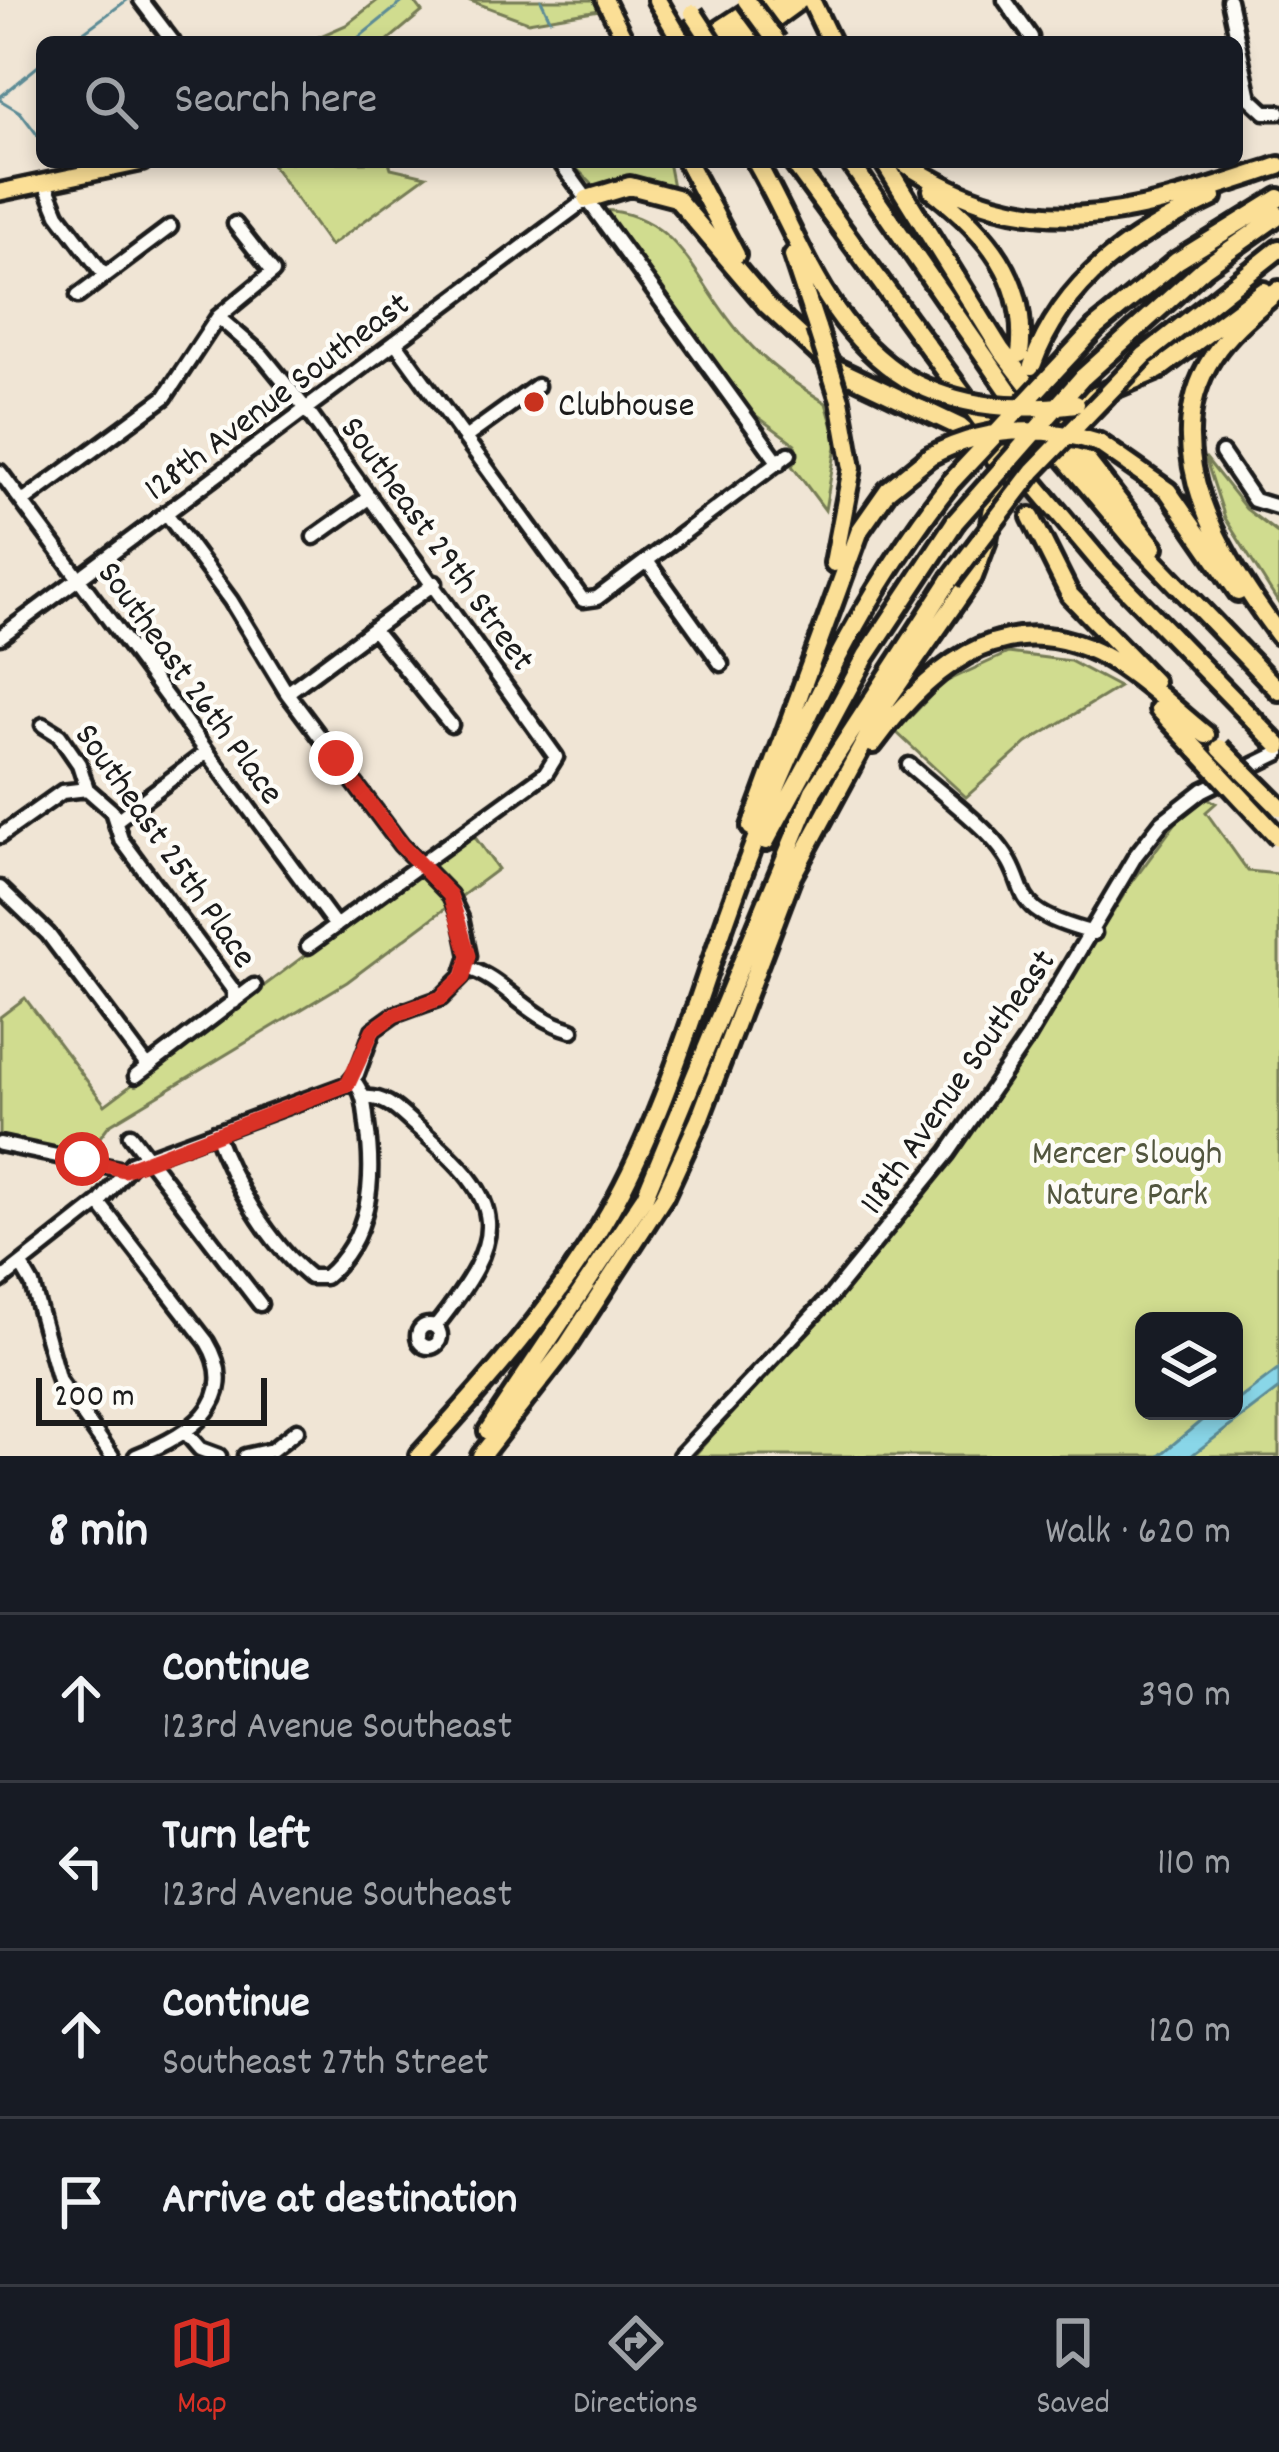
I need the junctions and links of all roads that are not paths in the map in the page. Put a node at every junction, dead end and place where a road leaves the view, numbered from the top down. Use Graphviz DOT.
graph roads {
  1 [pos="141,0"];
  2 [pos="605,0"];
  3 [pos="657,0"];
  4 [pos="744,0"];
  5 [pos="764,0"];
  6 [pos="785,0"];
  7 [pos="801,0"];
  8 [pos="811,0"];
  9 [pos="1005,0"];
  10 [pos="1229,0"];
  11 [pos="688,7"];
  12 [pos="677,35"];
  13 [pos="168,36"];
  14 [pos="621,36"];
  15 [pos="709,36"];
  16 [pos="711,36"];
  17 [pos="726,36"];
  18 [pos="750,36"];
  19 [pos="765,36"];
  20 [pos="772,36"];
  21 [pos="828,36"];
  22 [pos="1030,36"];
  23 [pos="1238,36"];
  24 [pos="1243,55"];
  25 [pos="1279,112"];
  26 [pos="1279,166"];
  27 [pos="115,168"];
  28 [pos="564,168"];
  29 [pos="690,168"];
  30 [pos="756,168"];
  31 [pos="757,168"];
  32 [pos="797,168"];
  33 [pos="854,168"];
  34 [pos="888,168"];
  35 [pos="905,168"];
  36 [pos="909,168"];
  37 [pos="46,183"];
  38 [pos="0,192"];
  39 [pos="1279,198"];
  40 [pos="587,200"];
  41 [pos="1279,214"];
  42 [pos="235,224"];
  43 [pos="170,227"];
  44 [pos="1279,249"];
  45 [pos="105,276"];
  46 [pos="1279,286"];
  47 [pos="78,296"];
  48 [pos="768,306"];
  49 [pos="218,317"];
  50 [pos="395,342"];
  51 [pos="537,386"];
  52 [pos="306,409"];
  53 [pos="465,438"];
  54 [pos="1222,453"];
  55 [pos="0,472"];
  56 [pos="999,475"];
  57 [pos="370,496"];
  58 [pos="24,501"];
  59 [pos="1278,506"];
  60 [pos="166,513"];
  61 [pos="1031,517"];
  62 [pos="1069,526"];
  63 [pos="314,537"];
  64 [pos="646,561"];
  65 [pos="80,577"];
  66 [pos="435,583"];
  67 [pos="373,629"];
  68 [pos="0,637"];
  69 [pos="1279,640"];
  70 [pos="721,664"];
  71 [pos="1260,671"];
  72 [pos="1279,691"];
  73 [pos="287,693"];
  74 [pos="43,725"];
  75 [pos="451,725"];
  76 [pos="1208,745"];
  77 [pos="1279,750"];
  78 [pos="207,752"];
  79 [pos="775,756"];
  80 [pos="909,765"];
  81 [pos="87,789"];
  82 [pos="829,802"];
  83 [pos="1279,807"];
  84 [pos="117,820"];
  85 [pos="0,836"];
  86 [pos="1279,838"];
  87 [pos="419,866"];
  88 [pos="0,888"];
  89 [pos="727,916"];
  90 [pos="336,926"];
  91 [pos="1094,933"];
  92 [pos="308,946"];
  93 [pos="713,962"];
  94 [pos="467,968"];
  95 [pos="254,986"];
  96 [pos="234,1002"];
  97 [pos="572,1030"];
  98 [pos="353,1080"];
  99 [pos="363,1098"];
  100 [pos="215,1132"];
  101 [pos="130,1135"];
  102 [pos="0,1144"];
  103 [pos="147,1157"];
  104 [pos="124,1170"];
  105 [pos="99,1203"];
  106 [pos="21,1264"];
  107 [pos="0,1281"];
  108 [pos="260,1304"];
  109 [pos="435,1327"];
  110 [pos="298,1430"];
  111 [pos="188,1434"];
  112 [pos="112,1456"];
  113 [pos="136,1456"];
  114 [pos="219,1456"];
  115 [pos="244,1456"];
  116 [pos="418,1456"];
  117 [pos="470,1456"];
  118 [pos="481,1456"];
  119 [pos="680,1456"];
  1 -- 13 [label="street"];
  2 -- 14 [label="main road"];
  3 -- 12 [label="highway"];
  4 -- 19 [label="highway, bridge"];
  4 -- 20 [label="highway, bridge"];
  5 -- 15 [label="main road"];
  6 -- 17 [label="main road"];
  7 -- 18 [label="main road"];
  8 -- 21 [label="highway"];
  9 -- 22 [label="street"];
  10 -- 23 [label="street"];
  11 -- 16 [label="highway, bridge"];
  24 -- 25 [label="street"];
  26 -- 35 [label="highway"];
  26 -- 36 [label="highway"];
  27 -- 37 [label="main road"];
  28 -- 40 [label="street"];
  29 -- 48 [label="highway"];
  30 -- 79 [label="highway, bridge"];
  31 -- 46 [label="highway, bridge"];
  32 -- 62 [label="highway"];
  33 -- 71 [label="highway"];
  34 -- 71 [label="highway"];
  37 -- 38 [label="main road"];
  37 -- 45 [label="street"];
  39 -- 89 [label="highway, bridge"];
  40 -- 48 [label="highway"];
  40 -- 50 [label="street, 128th Avenue Southeast"];
  40 -- 64 [label="street"];
  41 -- 89 [label="highway, bridge"];
  42 -- 49 [label="street"];
  43 -- 45 [label="street"];
  44 -- 117 [label="highway, bridge"];
  45 -- 47 [label="street"];
  46 -- 69 [label="highway"];
  48 -- 62 [label="highway"];
  49 -- 52 [label="street, Southeast 29th Street"];
  49 -- 58 [label="street"];
  50 -- 52 [label="street, 128th Avenue Southeast"];
  50 -- 53 [label="street"];
  51 -- 53 [label="street"];
  52 -- 57 [label="street, Southeast 29th Street"];
  52 -- 60 [label="street, 128th Avenue Southeast"];
  53 -- 64 [label="street"];
  54 -- 59 [label="street"];
  55 -- 58 [label="street, Southeast 26th Place"];
  56 -- 82 [label="highway"];
  57 -- 63 [label="street"];
  57 -- 66 [label="street, Southeast 29th Street"];
  58 -- 65 [label="street, Southeast 26th Place"];
  60 -- 65 [label="street, 128th Avenue Southeast"];
  60 -- 73 [label="street"];
  61 -- 76 [label="highway"];
  62 -- 77 [label="highway"];
  64 -- 70 [label="street"];
  65 -- 68 [label="street, 128th Avenue Southeast"];
  65 -- 78 [label="street, Southeast 26th Place"];
  66 -- 67 [label="street"];
  66 -- 87 [label="street, Southeast 29th Street"];
  67 -- 73 [label="street"];
  67 -- 75 [label="street"];
  69 -- 79 [label="highway, bridge"];
  71 -- 72 [label="highway"];
  73 -- 87 [label="street"];
  74 -- 81 [label="street, Southeast 25th Place"];
  76 -- 82 [label="highway"];
  76 -- 83 [label="highway, bridge"];
  76 -- 86 [label="highway, bridge"];
  77 -- 91 [label="street, 118th Avenue Southeast"];
  78 -- 84 [label="street"];
  78 -- 90 [label="street, Southeast 26th Place"];
  79 -- 93 [label="highway"];
  80 -- 91 [label="street"];
  81 -- 84 [label="street, Southeast 25th Place"];
  81 -- 85 [label="street"];
  82 -- 118 [label="highway"];
  84 -- 96 [label="street, Southeast 25th Place"];
  87 -- 90 [label="street"];
  87 -- 94 [label="street"];
  88 -- 96 [label="street"];
  89 -- 93 [label="highway"];
  90 -- 92 [label="street"];
  91 -- 119 [label="street, 118th Avenue Southeast"];
  93 -- 116 [label="highway"];
  94 -- 97 [label="street"];
  94 -- 98 [label="street"];
  95 -- 96 [label="street"];
  98 -- 99 [label="street"];
  98 -- 100 [label="street"];
  99 -- 100 [label="street"];
  99 -- 109 [label="street"];
  100 -- 103 [label="street"];
  101 -- 103 [label="street"];
  102 -- 104 [label="street"];
  103 -- 104 [label="street"];
  103 -- 108 [label="street"];
  104 -- 105 [label="street"];
  105 -- 106 [label="street"];
  105 -- 111 [label="street"];
  106 -- 107 [label="street"];
  106 -- 112 [label="street"];
  110 -- 115 [label="street"];
  111 -- 113 [label="street"];
  111 -- 114 [label="street"];
}
